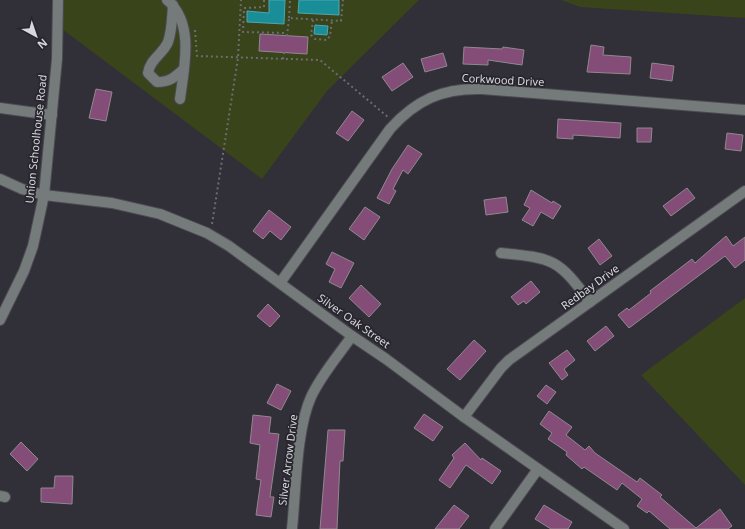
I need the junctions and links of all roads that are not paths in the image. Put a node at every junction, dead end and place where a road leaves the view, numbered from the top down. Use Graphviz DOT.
graph roads {
  1 [pos="58,0"];
  2 [pos="170,2"];
  3 [pos="184,69"];
  4 [pos="180,99"];
  5 [pos="0,108"];
  6 [pos="745,110"];
  7 [pos="52,115"];
  8 [pos="0,179"];
  9 [pos="745,191"];
  10 [pos="44,195"];
  11 [pos="501,253"];
  12 [pos="280,283"];
  13 [pos="590,302"];
  14 [pos="0,320"];
  15 [pos="352,336"];
  16 [pos="464,417"];
  17 [pos="538,469"];
  18 [pos="292,529"];
  19 [pos="495,529"];
  20 [pos="624,529"];
  1 -- 7 [label="street, Union Schoolhouse Road"];
  2 -- 3 [label="street"];
  2 -- 3 [label="street"];
  3 -- 4 [label="street"];
  5 -- 7 [label="street"];
  6 -- 12 [label="street, Corkwood Drive"];
  7 -- 10 [label="street, Union Schoolhouse Road"];
  8 -- 10 [label="street, Silver Oak Street"];
  9 -- 13 [label="street, Redbay Drive"];
  10 -- 12 [label="street, Silver Oak Street"];
  10 -- 14 [label="street, Union Schoolhouse Road"];
  11 -- 13 [label="street"];
  12 -- 15 [label="street, Silver Oak Street"];
  13 -- 16 [label="street, Redbay Drive"];
  15 -- 16 [label="street, Silver Oak Street"];
  15 -- 18 [label="street, Silver Arrow Drive"];
  16 -- 17 [label="street, Silver Oak Street"];
  17 -- 19 [label="street"];
  17 -- 20 [label="street, Silver Oak Street"];
}
